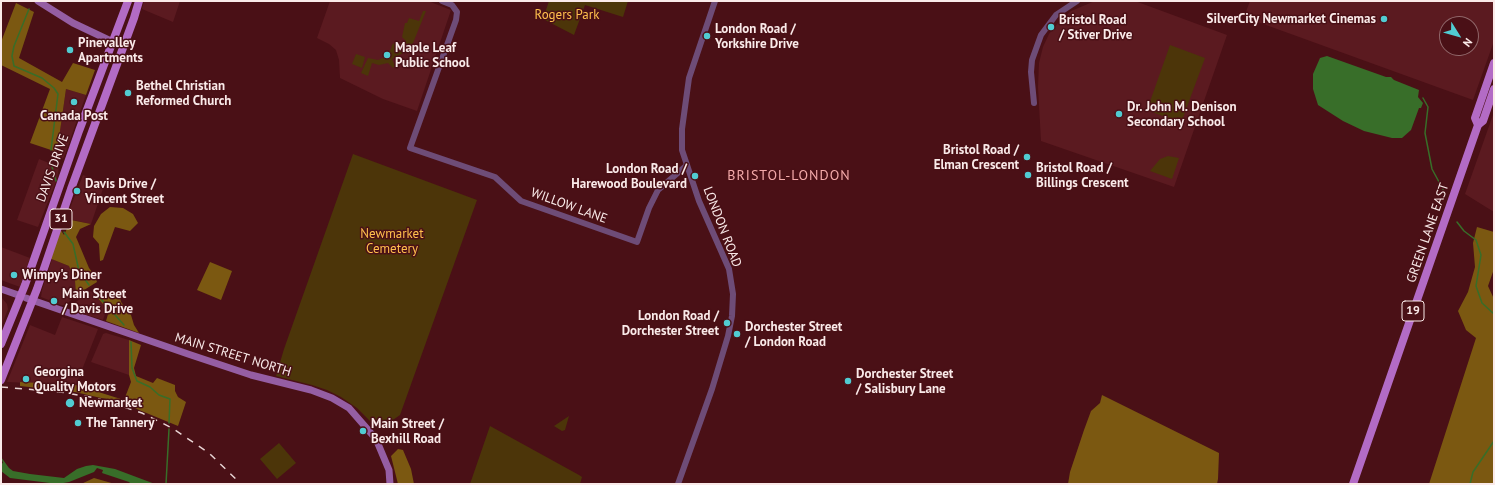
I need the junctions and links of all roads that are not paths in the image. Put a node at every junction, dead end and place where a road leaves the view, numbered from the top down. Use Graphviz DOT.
graph roads {
  1 [pos="38,1"];
  2 [pos="128,1"];
  3 [pos="139,1"];
  4 [pos="442,1"];
  5 [pos="715,1"];
  6 [pos="1078,1"];
  7 [pos="113,42"];
  8 [pos="124,46"];
  9 [pos="1494,63"];
  10 [pos="1494,89"];
  11 [pos="1034,103"];
  12 [pos="1478,125"];
  13 [pos="687,165"];
  14 [pos="1,289"];
  15 [pos="26,298"];
  16 [pos="1,344"];
  17 [pos="1,380"];
  18 [pos="390,484"];
  19 [pos="678,484"];
  20 [pos="1353,484"];
  1 -- 7 [label="main road"];
  2 -- 7 [label="main road, DAVIS DRIVE / 31"];
  3 -- 8 [label="main road, DAVIS DRIVE / 31"];
  4 -- 13 [label="street, WILLOW LANE"];
  5 -- 13 [label="street, LONDON ROAD"];
  6 -- 11 [label="street"];
  7 -- 8 [label="street"];
  7 -- 15 [label="main road, DAVIS DRIVE / 31"];
  8 -- 15 [label="main road, DAVIS DRIVE / 31"];
  9 -- 12 [label="main road, GREEN LANE EAST / 19"];
  10 -- 12 [label="main road, GREEN LANE EAST / 19"];
  12 -- 20 [label="main road, GREEN LANE EAST / 19"];
  13 -- 19 [label="street, LONDON ROAD"];
  14 -- 15 [label="main road, MAIN STREET NORTH"];
  15 -- 16 [label="main road, DAVIS DRIVE / 31"];
  15 -- 17 [label="main road, DAVIS DRIVE / 31"];
  15 -- 18 [label="main road, MAIN STREET NORTH"];
}
